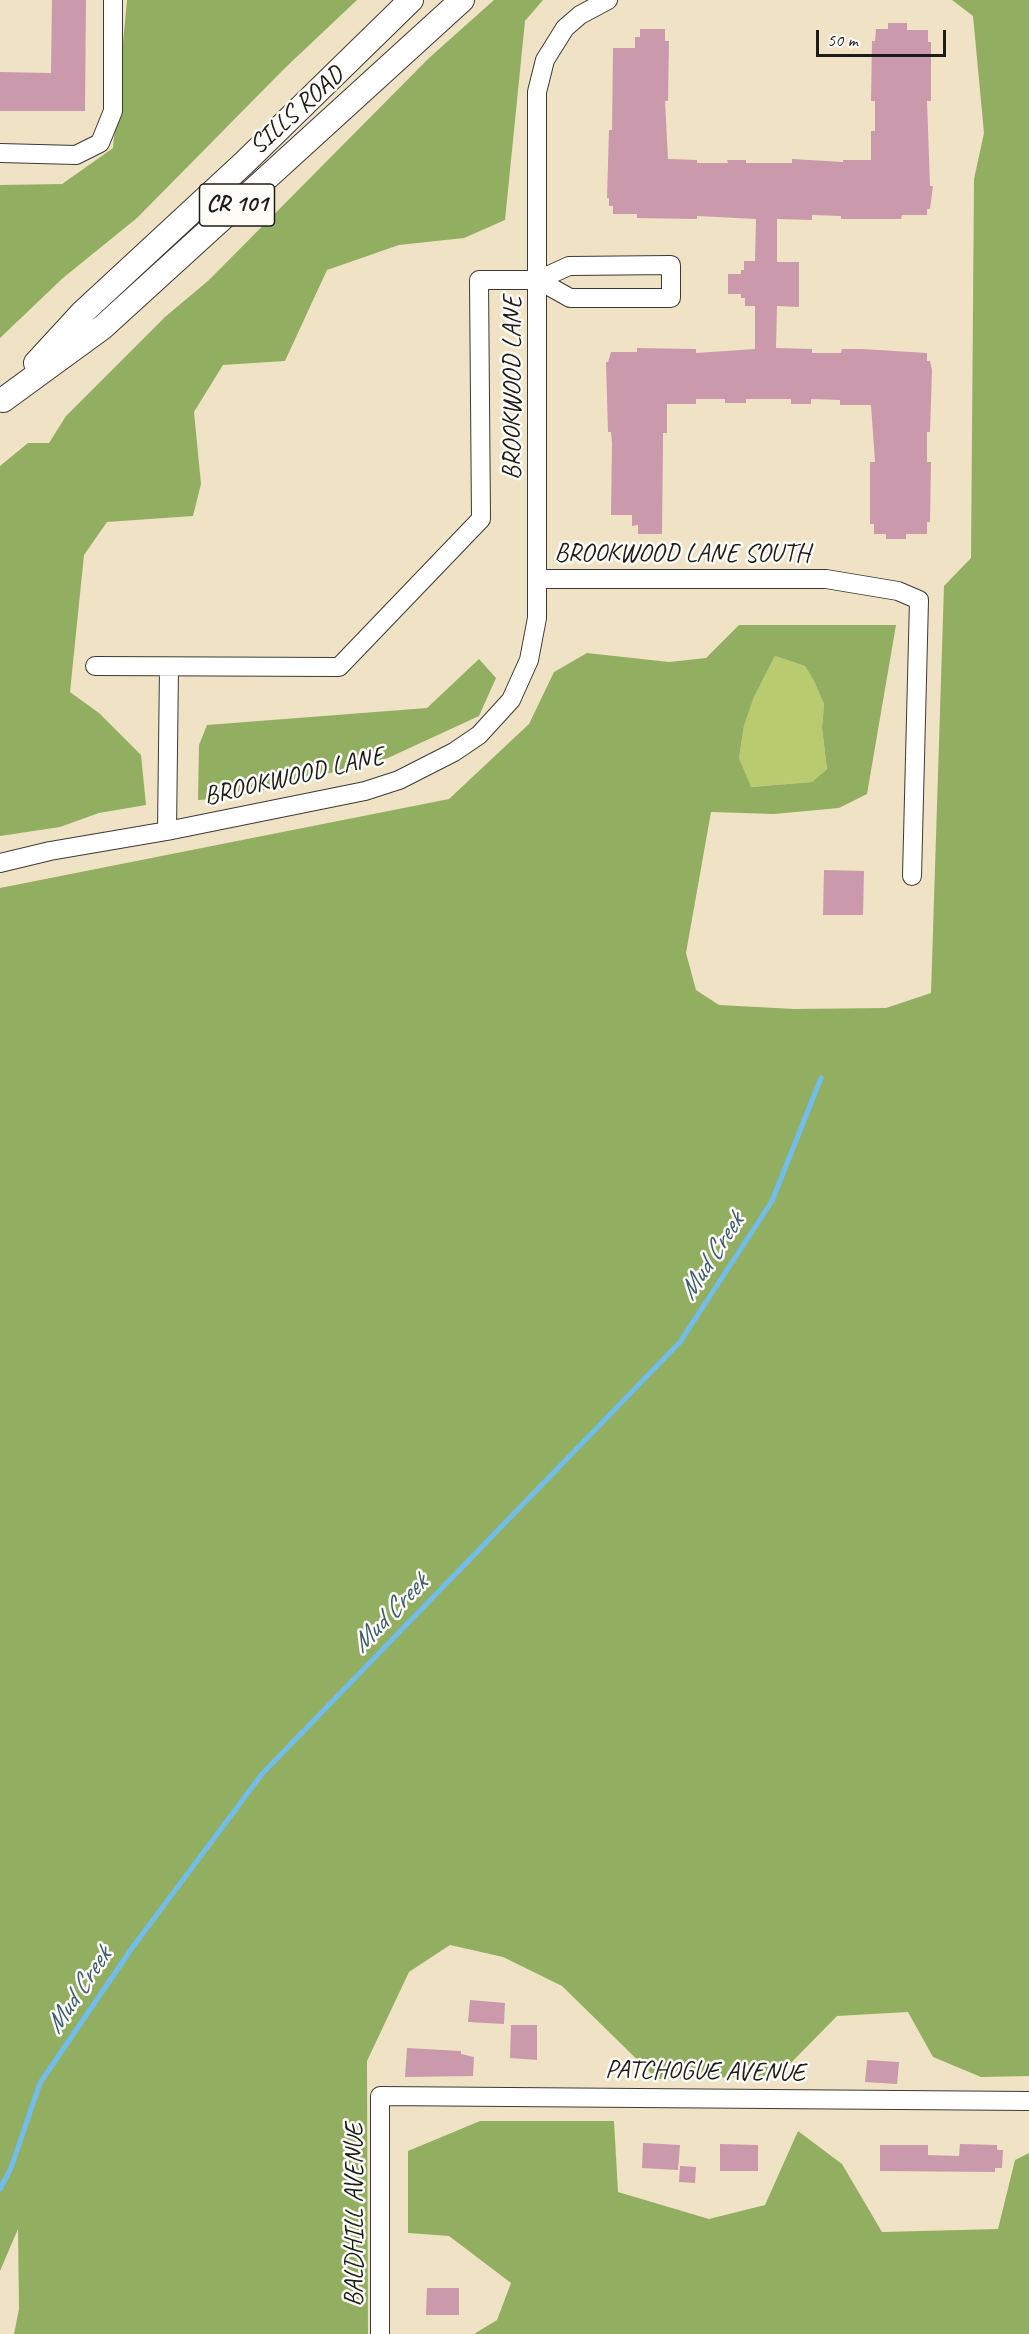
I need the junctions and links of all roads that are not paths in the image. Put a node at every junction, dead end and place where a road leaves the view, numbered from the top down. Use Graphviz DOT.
graph roads {
  1 [pos="113,0"];
  2 [pos="411,0"];
  3 [pos="462,0"];
  4 [pos="608,0"];
  5 [pos="0,153"];
  6 [pos="538,280"];
  7 [pos="1,401"];
  8 [pos="538,579"];
  9 [pos="95,666"];
  10 [pos="169,667"];
  11 [pos="167,831"];
  12 [pos="0,863"];
  13 [pos="912,876"];
  14 [pos="380,2096"];
  15 [pos="1029,2101"];
  16 [pos="380,2334"];
  1 -- 5 [label="street"];
  2 -- 7 [label="main road, SILLS ROAD / CR 101"];
  3 -- 7 [label="main road, SILLS ROAD / CR 101"];
  4 -- 6 [label="street, BROOKWOOD LANE"];
  6 -- 6 [label="street"];
  6 -- 8 [label="street, BROOKWOOD LANE"];
  6 -- 10 [label="street"];
  8 -- 11 [label="street, BROOKWOOD LANE"];
  8 -- 13 [label="street, BROOKWOOD LANE SOUTH"];
  9 -- 10 [label="street"];
  10 -- 11 [label="street"];
  11 -- 12 [label="street, BROOKWOOD LANE"];
  14 -- 15 [label="street, PATCHOGUE AVENUE"];
  14 -- 16 [label="street, BALDHILL AVENUE"];
}
